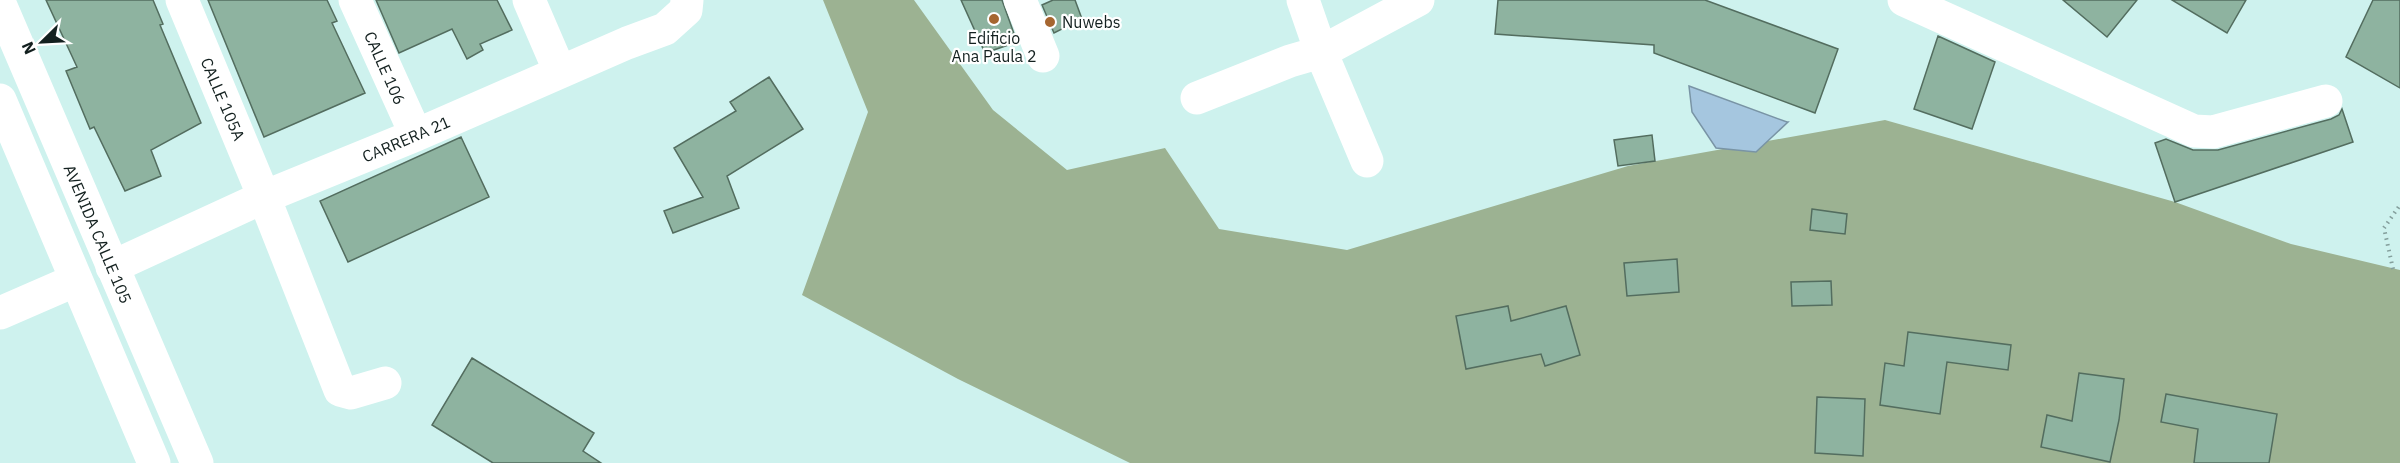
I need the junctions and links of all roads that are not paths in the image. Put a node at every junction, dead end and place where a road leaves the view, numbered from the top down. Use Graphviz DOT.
graph roads {
  1 [pos="182,0"];
  2 [pos="355,0"];
  3 [pos="529,0"];
  4 [pos="687,0"];
  5 [pos="1020,0"];
  6 [pos="1303,0"];
  7 [pos="1418,0"];
  8 [pos="1904,0"];
  9 [pos="0,4"];
  10 [pos="1321,52"];
  11 [pos="1044,56"];
  12 [pos="560,72"];
  13 [pos="1197,98"];
  14 [pos="0,100"];
  15 [pos="2326,101"];
  16 [pos="416,135"];
  17 [pos="1367,161"];
  18 [pos="264,197"];
  19 [pos="112,267"];
  20 [pos="76,280"];
  21 [pos="0,313"];
  22 [pos="385,383"];
  23 [pos="154,463"];
  24 [pos="197,463"];
  1 -- 18 [label="street, CALLE 105A"];
  2 -- 16 [label="street, CALLE 106"];
  3 -- 12 [label="street"];
  4 -- 12 [label="street, CARRERA 21"];
  5 -- 11 [label="street"];
  6 -- 10 [label="street"];
  7 -- 10 [label="street"];
  8 -- 15 [label="street"];
  9 -- 19 [label="street, AVENIDA CALLE 105"];
  10 -- 13 [label="street"];
  10 -- 17 [label="street"];
  12 -- 16 [label="street, CARRERA 21"];
  14 -- 20 [label="street"];
  16 -- 18 [label="street, CARRERA 21"];
  18 -- 19 [label="street, CARRERA 21"];
  18 -- 22 [label="street, CALLE 105A"];
  19 -- 24 [label="street, AVENIDA CALLE 105"];
  20 -- 21 [label="street"];
  20 -- 23 [label="street"];
}
